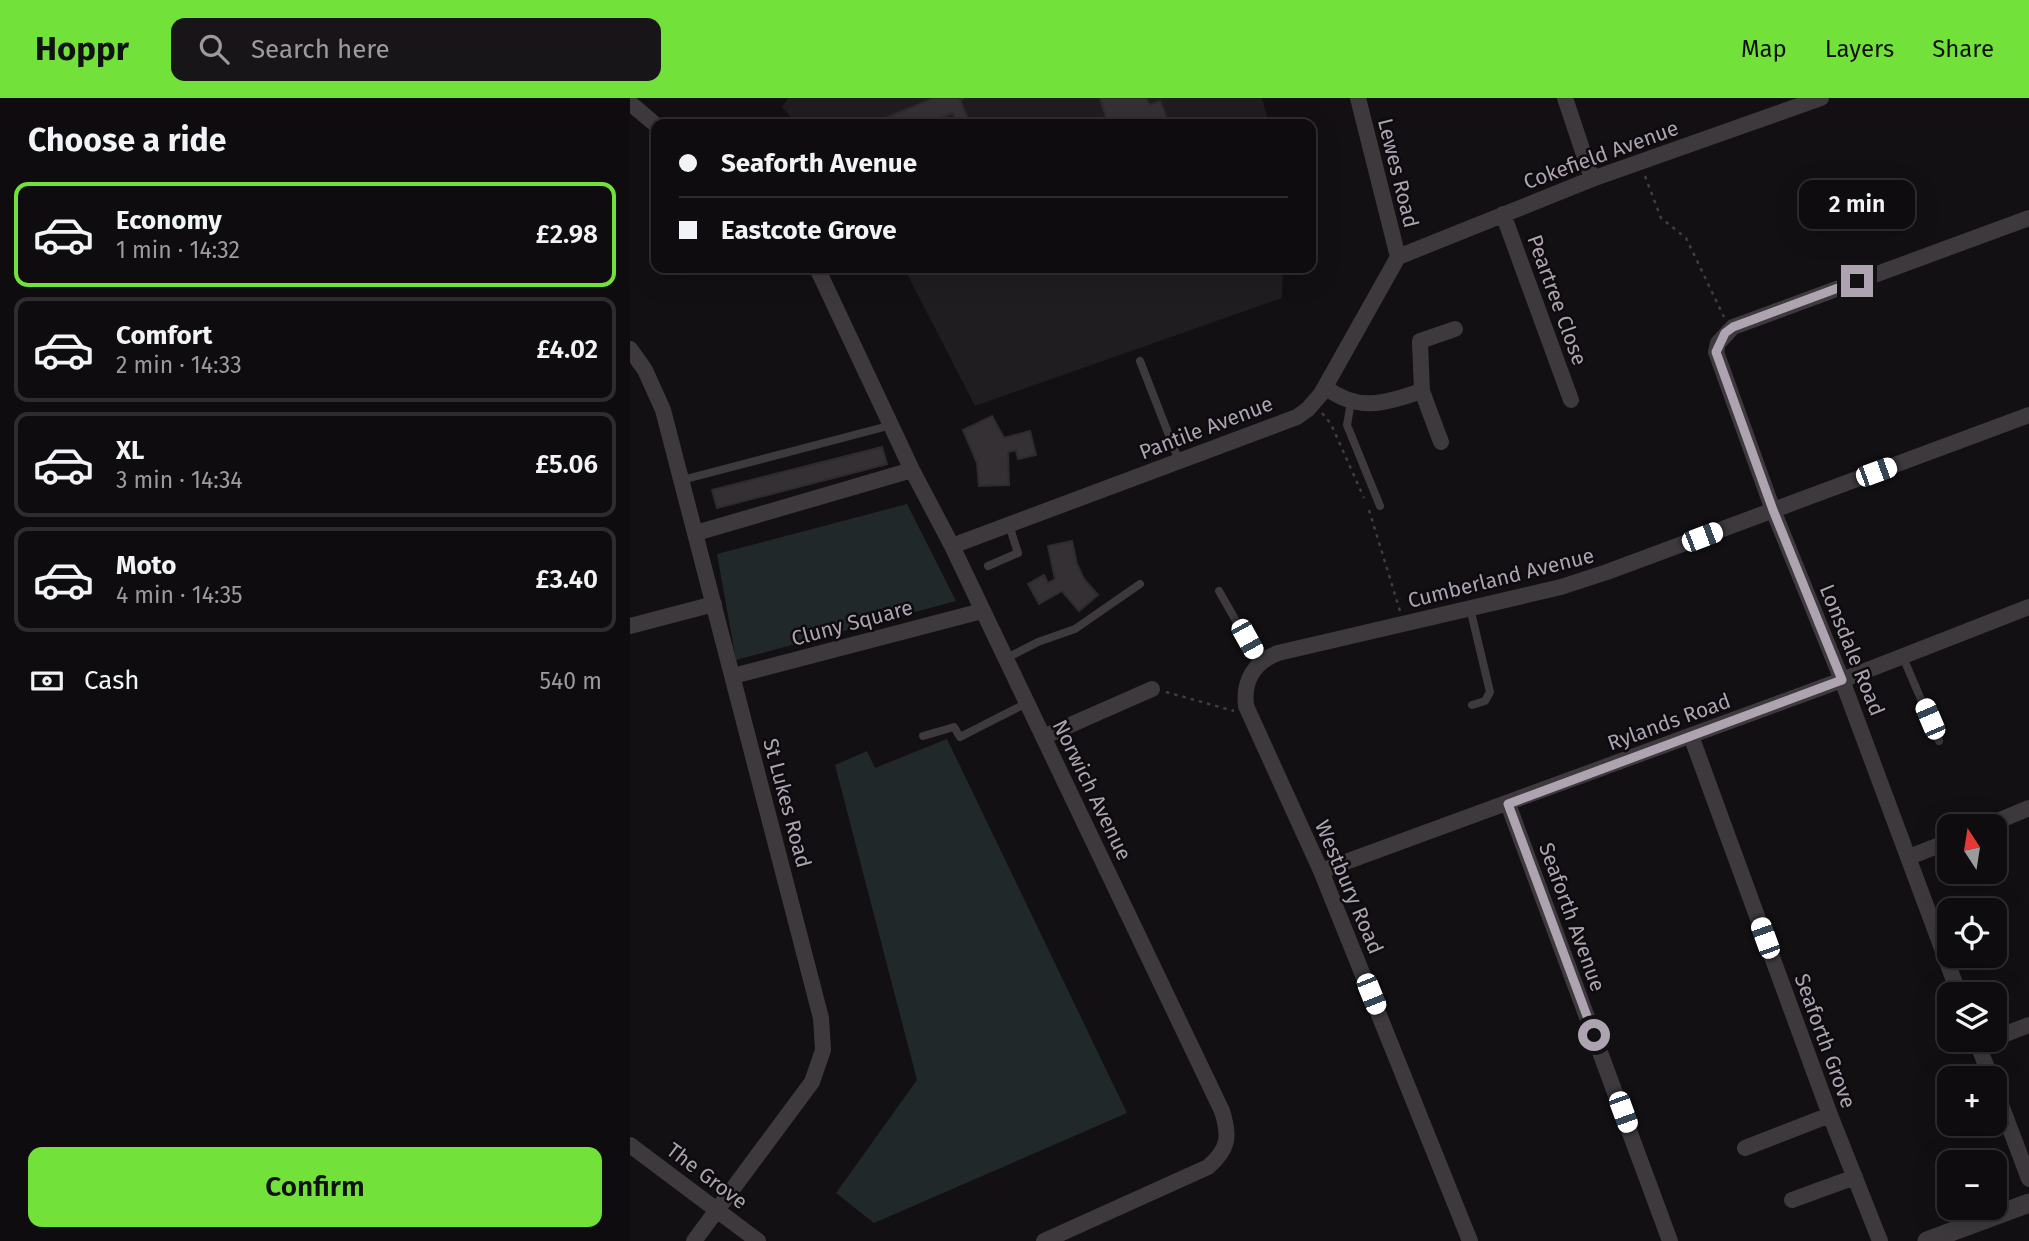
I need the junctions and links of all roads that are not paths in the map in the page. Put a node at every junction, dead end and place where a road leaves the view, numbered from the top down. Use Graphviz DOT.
graph roads {
  1 [pos="1358,98"];
  2 [pos="1564,98"];
  3 [pos="1821,98"];
  4 [pos="630,103"];
  5 [pos="651,121"];
  6 [pos="1592,179"];
  7 [pos="1503,214"];
  8 [pos="2029,218"];
  9 [pos="1398,257"];
  10 [pos="819,273"];
  11 [pos="1455,328"];
  12 [pos="630,349"];
  13 [pos="1140,361"];
  14 [pos="1325,387"];
  15 [pos="1422,391"];
  16 [pos="1571,400"];
  17 [pos="1351,401"];
  18 [pos="2029,415"];
  19 [pos="892,425"];
  20 [pos="1441,442"];
  21 [pos="1179,461"];
  22 [pos="912,470"];
  23 [pos="682,480"];
  24 [pos="1380,506"];
  25 [pos="1773,510"];
  26 [pos="1009,524"];
  27 [pos="696,533"];
  28 [pos="952,545"];
  29 [pos="988,566"];
  30 [pos="1140,584"];
  31 [pos="1219,591"];
  32 [pos="714,604"];
  33 [pos="2029,607"];
  34 [pos="1470,608"];
  35 [pos="982,611"];
  36 [pos="630,626"];
  37 [pos="1902,655"];
  38 [pos="1005,659"];
  39 [pos="1260,663"];
  40 [pos="733,676"];
  41 [pos="1842,680"];
  42 [pos="1152,689"];
  43 [pos="1027,703"];
  44 [pos="1472,705"];
  45 [pos="923,736"];
  46 [pos="1691,736"];
  47 [pos="1043,737"];
  48 [pos="1939,741"];
  49 [pos="1508,804"];
  50 [pos="2029,808"];
  51 [pos="2007,817"];
  52 [pos="1937,846"];
  53 [pos="1909,857"];
  54 [pos="1321,871"];
  55 [pos="1955,982"];
  56 [pos="2029,1025"];
  57 [pos="2007,1032"];
  58 [pos="1830,1115"];
  59 [pos="2007,1121"];
  60 [pos="630,1145"];
  61 [pos="1745,1148"];
  62 [pos="1854,1177"];
  63 [pos="2029,1179"];
  64 [pos="1792,1200"];
  65 [pos="2029,1203"];
  66 [pos="717,1210"];
  67 [pos="694,1241"];
  68 [pos="758,1241"];
  69 [pos="1044,1241"];
  70 [pos="1471,1241"];
  71 [pos="1670,1241"];
  72 [pos="1880,1241"];
  73 [pos="1927,1241"];
  1 -- 9 [label="street, Lewes Road"];
  2 -- 6 [label="street"];
  3 -- 6 [label="street, Cokefield Avenue"];
  4 -- 5 [label="street"];
  6 -- 7 [label="street, Cokefield Avenue"];
  7 -- 9 [label="street, Cokefield Avenue"];
  7 -- 16 [label="street, Peartree Close"];
  8 -- 25 [label="street, Lonsdale Road"];
  9 -- 14 [label="street, Pantile Avenue"];
  10 -- 19 [label="street, Norwich Avenue"];
  11 -- 15 [label="street"];
  12 -- 23 [label="street, St Lukes Road"];
  13 -- 21 [label="lane"];
  14 -- 17 [label="street"];
  14 -- 21 [label="street, Pantile Avenue"];
  15 -- 17 [label="street"];
  15 -- 20 [label="street"];
  17 -- 24 [label="lane"];
  18 -- 25 [label="street, Cumberland Avenue"];
  19 -- 22 [label="street, Norwich Avenue"];
  19 -- 23 [label="lane"];
  21 -- 26 [label="street, Pantile Avenue"];
  22 -- 27 [label="street"];
  22 -- 28 [label="street, Norwich Avenue"];
  23 -- 27 [label="street, St Lukes Road"];
  25 -- 34 [label="street, Cumberland Avenue"];
  25 -- 41 [label="street, Lonsdale Road"];
  26 -- 28 [label="street, Pantile Avenue"];
  26 -- 29 [label="lane"];
  27 -- 32 [label="street, St Lukes Road"];
  28 -- 35 [label="street, Norwich Avenue"];
  30 -- 38 [label="lane"];
  31 -- 39 [label="lane"];
  32 -- 36 [label="street"];
  32 -- 40 [label="street, St Lukes Road"];
  33 -- 37 [label="street, Rylands Road"];
  34 -- 39 [label="street, Cumberland Avenue"];
  34 -- 44 [label="lane"];
  35 -- 38 [label="street, Norwich Avenue"];
  35 -- 40 [label="street, Cluny Square"];
  37 -- 41 [label="street, Rylands Road"];
  37 -- 48 [label="lane"];
  38 -- 43 [label="street, Norwich Avenue"];
  39 -- 54 [label="street, Westbury Road"];
  40 -- 66 [label="street, St Lukes Road"];
  41 -- 46 [label="street, Rylands Road"];
  41 -- 53 [label="street, Lonsdale Road"];
  42 -- 47 [label="street"];
  43 -- 45 [label="lane"];
  43 -- 47 [label="street, Norwich Avenue"];
  46 -- 49 [label="street, Rylands Road"];
  46 -- 58 [label="street, Seaforth Grove"];
  47 -- 69 [label="street, Norwich Avenue"];
  49 -- 54 [label="street, Rylands Road"];
  49 -- 71 [label="street, Seaforth Avenue"];
  50 -- 51 [label="street"];
  52 -- 53 [label="street"];
  53 -- 55 [label="street, Lonsdale Road"];
  54 -- 70 [label="street, Westbury Road"];
  56 -- 57 [label="street"];
  58 -- 61 [label="street"];
  58 -- 62 [label="street, Seaforth Grove"];
  59 -- 63 [label="street"];
  60 -- 66 [label="street, The Grove"];
  62 -- 64 [label="street"];
  62 -- 72 [label="street, Seaforth Grove"];
  65 -- 73 [label="street"];
  66 -- 67 [label="street, St Lukes Road"];
  66 -- 68 [label="street, The Grove"];
}
